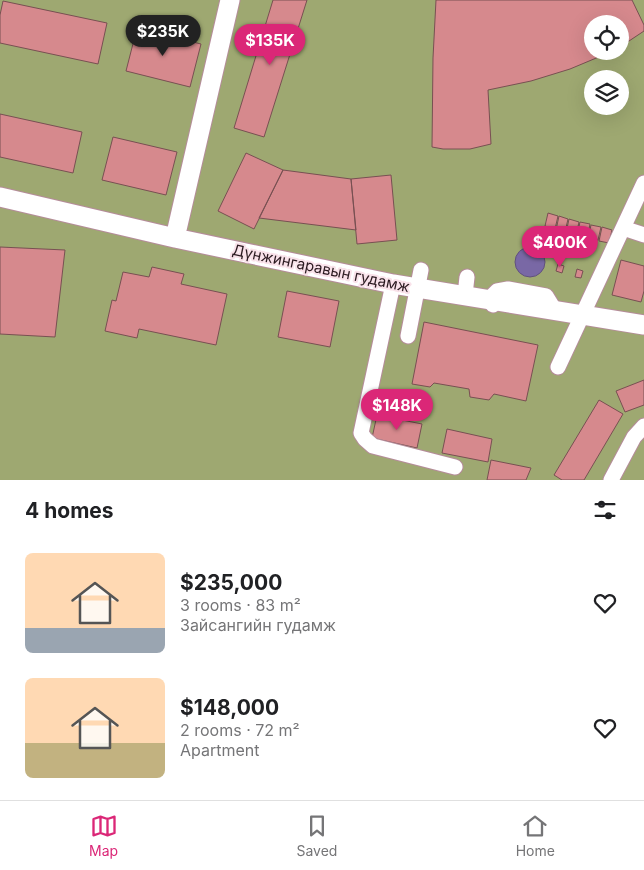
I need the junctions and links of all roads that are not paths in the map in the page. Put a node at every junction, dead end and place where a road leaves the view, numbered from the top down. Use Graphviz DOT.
graph roads {
  1 [pos="230,0"];
  2 [pos="644,183"];
  3 [pos="0,198"];
  4 [pos="637,216"];
  5 [pos="624,228"];
  6 [pos="644,235"];
  7 [pos="175,238"];
  8 [pos="419,279"];
  9 [pos="393,284"];
  10 [pos="489,299"];
  11 [pos="579,313"];
  12 [pos="642,324"];
  13 [pos="408,336"];
  14 [pos="558,367"];
  15 [pos="644,426"];
  16 [pos="455,468"];
  17 [pos="611,480"];
  1 -- 7 [label="main road"];
  2 -- 4 [label="street"];
  3 -- 7 [label="main road, Дүнжингаравын гудамж"];
  4 -- 5 [label="street"];
  5 -- 6 [label="street"];
  5 -- 11 [label="street"];
  7 -- 9 [label="main road, Дүнжингаравын гудамж"];
  8 -- 9 [label="main road, Дүнжингаравын гудамж"];
  8 -- 10 [label="main road, Дүнжингаравын гудамж"];
  8 -- 13 [label="street"];
  9 -- 16 [label="street"];
  10 -- 11 [label="main road, Дүнжингаравын гудамж"];
  10 -- 11 [label="street"];
  11 -- 12 [label="main road, Дүнжингаравын гудамж"];
  11 -- 14 [label="street"];
  15 -- 17 [label="street"];
}
